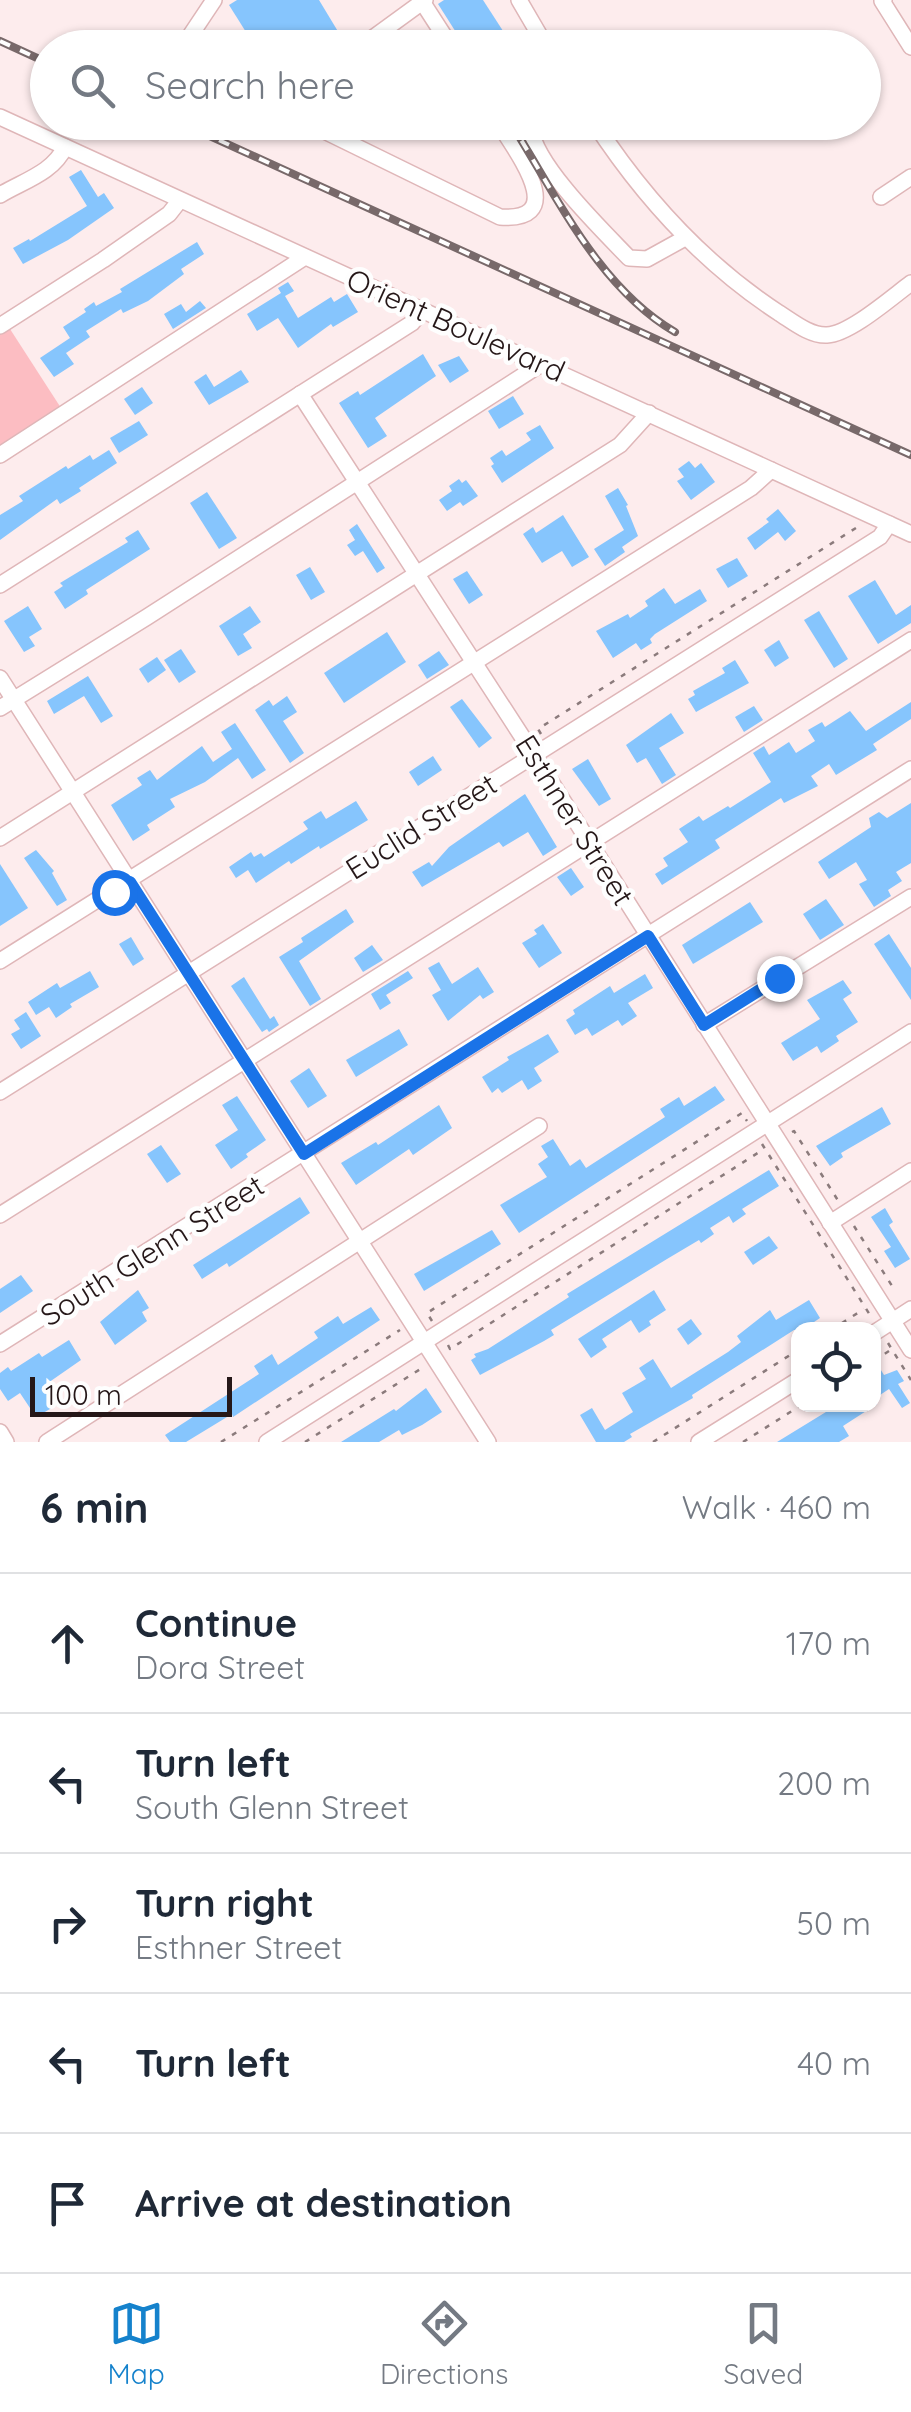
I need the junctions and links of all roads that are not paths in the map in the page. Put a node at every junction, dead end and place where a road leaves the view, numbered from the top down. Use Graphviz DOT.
graph roads {
  1 [pos="214,0"];
  2 [pos="520,0"];
  3 [pos="884,0"];
  4 [pos="423,1"];
  5 [pos="194,30"];
  6 [pos="384,30"];
  7 [pos="441,30"];
  8 [pos="537,30"];
  9 [pos="911,46"];
  10 [pos="0,116"];
  11 [pos="30,130"];
  12 [pos="50,140"];
  13 [pos="342,140"];
  14 [pos="509,140"];
  15 [pos="534,140"];
  16 [pos="606,140"];
  17 [pos="65,147"];
  18 [pos="911,177"];
  19 [pos="0,195"];
  20 [pos="881,196"];
  21 [pos="180,200"];
  22 [pos="686,238"];
  23 [pos="305,257"];
  24 [pos="911,283"];
  25 [pos="422,310"];
  26 [pos="0,326"];
  27 [pos="541,364"];
  28 [pos="300,394"];
  29 [pos="648,413"];
  30 [pos="0,455"];
  31 [pos="772,470"];
  32 [pos="357,482"];
  33 [pos="889,524"];
  34 [pos="911,534"];
  35 [pos="417,574"];
  36 [pos="0,585"];
  37 [pos="911,640"];
  38 [pos="475,663"];
  39 [pos="0,678"];
  40 [pos="7,703"];
  41 [pos="534,754"];
  42 [pos="911,769"];
  43 [pos="72,792"];
  44 [pos="0,838"];
  45 [pos="590,844"];
  46 [pos="130,882"];
  47 [pos="911,897"];
  48 [pos="648,936"];
  49 [pos="0,962"];
  50 [pos="188,973"];
  51 [pos="704,1025"];
  52 [pos="911,1032"];
  53 [pos="245,1062"];
  54 [pos="0,1092"];
  55 [pos="539,1126"];
  56 [pos="760,1127"];
  57 [pos="304,1154"];
  58 [pos="911,1171"];
  59 [pos="0,1216"];
  60 [pos="830,1224"];
  61 [pos="360,1241"];
  62 [pos="911,1309"];
  63 [pos="882,1328"];
  64 [pos="425,1342"];
  65 [pos="0,1344"];
  66 [pos="911,1350"];
  67 [pos="791,1384"];
  68 [pos="0,1432"];
  69 [pos="6,1442"];
  70 [pos="46,1442"];
  71 [pos="267,1442"];
  72 [pos="488,1442"];
  73 [pos="700,1442"];
  1 -- 5 [label="street"];
  2 -- 8 [label="street"];
  3 -- 9 [label="street"];
  4 -- 6 [label="street"];
  4 -- 7 [label="street"];
  10 -- 11 [label="street, Orient Boulevard"];
  12 -- 17 [label="street, Orient Boulevard"];
  13 -- 14 [label="street"];
  15 -- 22 [label="street"];
  16 -- 22 [label="street"];
  17 -- 19 [label="street"];
  17 -- 21 [label="street, Orient Boulevard"];
  18 -- 20 [label="street"];
  21 -- 23 [label="street, Orient Boulevard"];
  21 -- 26 [label="street"];
  22 -- 24 [label="street"];
  23 -- 25 [label="street, Orient Boulevard"];
  23 -- 30 [label="street"];
  25 -- 27 [label="street, Orient Boulevard"];
  25 -- 28 [label="street"];
  27 -- 29 [label="street, Orient Boulevard"];
  27 -- 32 [label="street"];
  28 -- 32 [label="street, Esthner Street"];
  28 -- 36 [label="street"];
  29 -- 31 [label="street, Orient Boulevard"];
  29 -- 35 [label="street"];
  31 -- 33 [label="street, Orient Boulevard"];
  31 -- 38 [label="street"];
  32 -- 35 [label="street, Esthner Street"];
  32 -- 40 [label="street"];
  33 -- 34 [label="street, Orient Boulevard"];
  33 -- 41 [label="street, Euclid Street"];
  35 -- 38 [label="street, Esthner Street"];
  35 -- 43 [label="street"];
  37 -- 45 [label="street"];
  38 -- 41 [label="street, Esthner Street"];
  38 -- 46 [label="street"];
  39 -- 40 [label="street"];
  40 -- 43 [label="street"];
  41 -- 45 [label="street, Esthner Street"];
  41 -- 50 [label="street, Euclid Street"];
  42 -- 48 [label="street, South Glenn Street"];
  43 -- 44 [label="street"];
  43 -- 46 [label="street"];
  45 -- 48 [label="street, Esthner Street"];
  45 -- 53 [label="street"];
  46 -- 49 [label="street"];
  46 -- 50 [label="street"];
  47 -- 51 [label="street"];
  48 -- 51 [label="street, Esthner Street"];
  48 -- 57 [label="street, South Glenn Street"];
  50 -- 53 [label="street"];
  50 -- 54 [label="street, Euclid Street"];
  51 -- 56 [label="street, Esthner Street"];
  52 -- 56 [label="street"];
  53 -- 57 [label="street"];
  53 -- 59 [label="street"];
  55 -- 61 [label="street"];
  56 -- 60 [label="street, Esthner Street"];
  56 -- 64 [label="street"];
  57 -- 61 [label="street"];
  57 -- 65 [label="street, South Glenn Street"];
  58 -- 60 [label="street"];
  60 -- 63 [label="street, Esthner Street"];
  61 -- 64 [label="street"];
  61 -- 70 [label="street"];
  62 -- 63 [label="street"];
  63 -- 66 [label="street, Esthner Street"];
  64 -- 71 [label="street"];
  64 -- 72 [label="street"];
  67 -- 73 [label="street"];
  68 -- 69 [label="street"];
}
